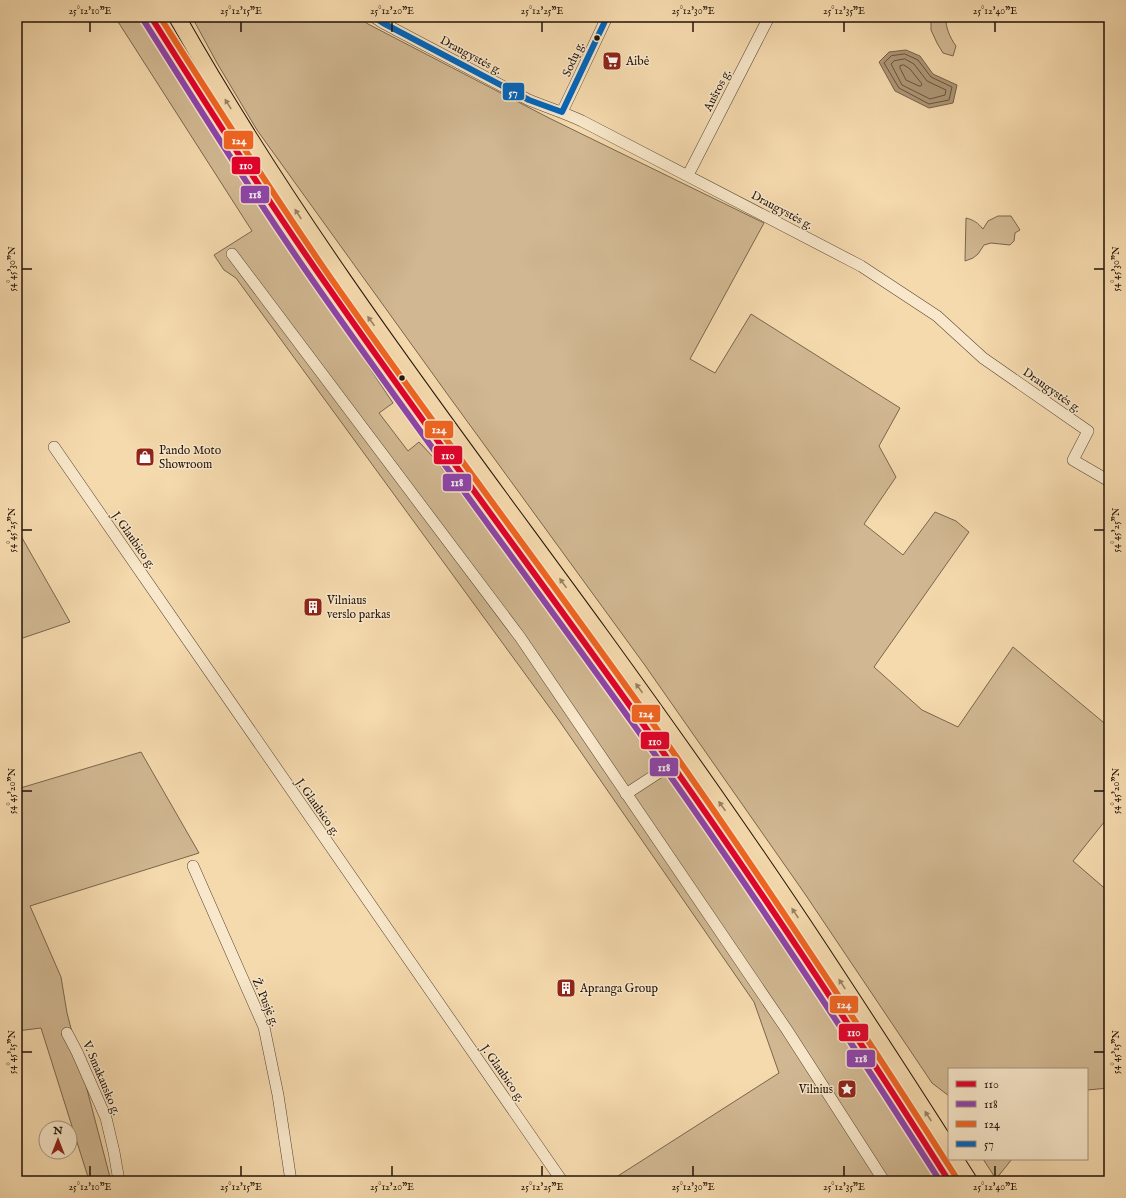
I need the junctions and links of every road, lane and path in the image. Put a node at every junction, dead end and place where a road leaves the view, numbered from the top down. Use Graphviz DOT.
graph roads {
  1 [pos="151,17"];
  2 [pos="176,17"];
  3 [pos="374,17"];
  4 [pos="607,17"];
  5 [pos="769,17"];
  6 [pos="562,112"];
  7 [pos="688,175"];
  8 [pos="232,254"];
  9 [pos="54,447"];
  10 [pos="1109,481"];
  11 [pos="672,764"];
  12 [pos="626,794"];
  13 [pos="193,866"];
  14 [pos="67,1032"];
  15 [pos="948,1147"];
  16 [pos="956,1160"];
  17 [pos="119,1181"];
  18 [pos="291,1181"];
  19 [pos="562,1181"];
  20 [pos="884,1181"];
  21 [pos="949,1181"];
  22 [pos="969,1181"];
  1 -- 11 [label="highway"];
  15 -- 2 [label="highway, one-way"];
  3 -- 6 [label="street, Draugystės g."];
  4 -- 6 [label="street, Sodų g."];
  5 -- 7 [label="street, Aušros g."];
  6 -- 7 [label="street, Draugystės g."];
  7 -- 10 [label="street, Draugystės g."];
  8 -- 12 [label="street"];
  9 -- 19 [label="street, J. Glaubico g."];
  11 -- 12 [label="street"];
  11 -- 21 [label="highway"];
  12 -- 20 [label="street"];
  13 -- 18 [label="street, Ž. Pusjė g."];
  14 -- 17 [label="street, V. Smakausko g."];
  16 -- 22 [label="highway"];
}
